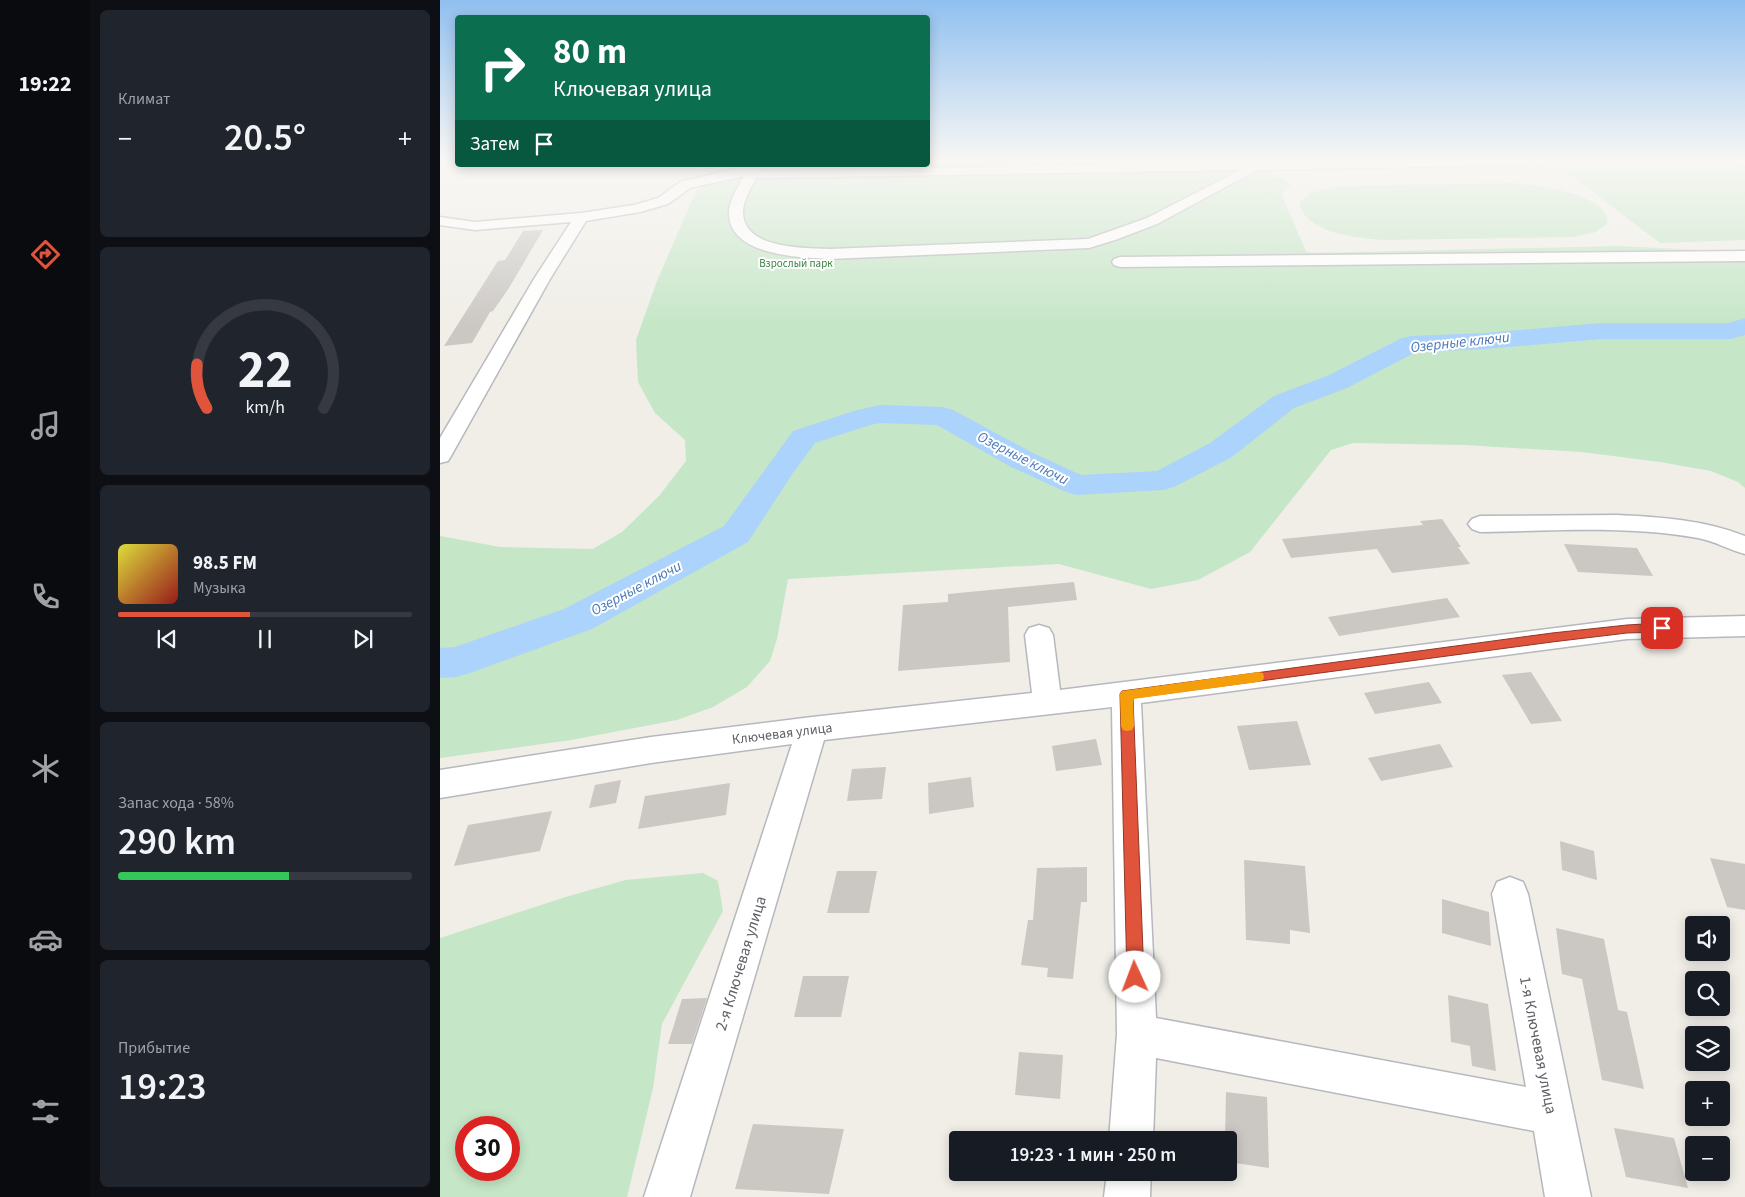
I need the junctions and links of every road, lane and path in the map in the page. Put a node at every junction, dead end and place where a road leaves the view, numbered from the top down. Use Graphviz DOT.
graph roads {
  1 [pos="593,215"];
  2 [pos="735,215"];
  3 [pos="1161,215"];
  4 [pos="581,217"];
  5 [pos="440,221"];
  6 [pos="1745,256"];
  7 [pos="1120,262"];
  8 [pos="440,456"];
  9 [pos="1480,524"];
  10 [pos="1745,546"];
  11 [pos="1745,626"];
  12 [pos="1039,635"];
  13 [pos="1126,694"];
  14 [pos="1050,703"];
  15 [pos="812,728"];
  16 [pos="440,784"];
  17 [pos="1510,894"];
  18 [pos="1137,1034"];
  19 [pos="1552,1113"];
  20 [pos="1132,1131"];
  21 [pos="1128,1181"];
  22 [pos="668,1197"];
  23 [pos="1127,1197"];
  24 [pos="1568,1197"];
  1 -- 4 [label="street"];
  2 -- 3 [label="street"];
  4 -- 5 [label="street"];
  4 -- 8 [label="street"];
  6 -- 7 [label="street"];
  9 -- 10 [label="street"];
  11 -- 13 [label="street, Ключевая улица"];
  12 -- 14 [label="street"];
  13 -- 14 [label="street, Ключевая улица"];
  13 -- 18 [label="street"];
  14 -- 15 [label="street, Ключевая улица"];
  15 -- 16 [label="street, Ключевая улица"];
  15 -- 22 [label="street, 2-я Ключевая улица"];
  17 -- 19 [label="street, 1-я Ключевая улица"];
  18 -- 19 [label="street"];
  18 -- 20 [label="street"];
  19 -- 24 [label="street, 1-я Ключевая улица"];
  21 -- 23 [label="street"];
}
